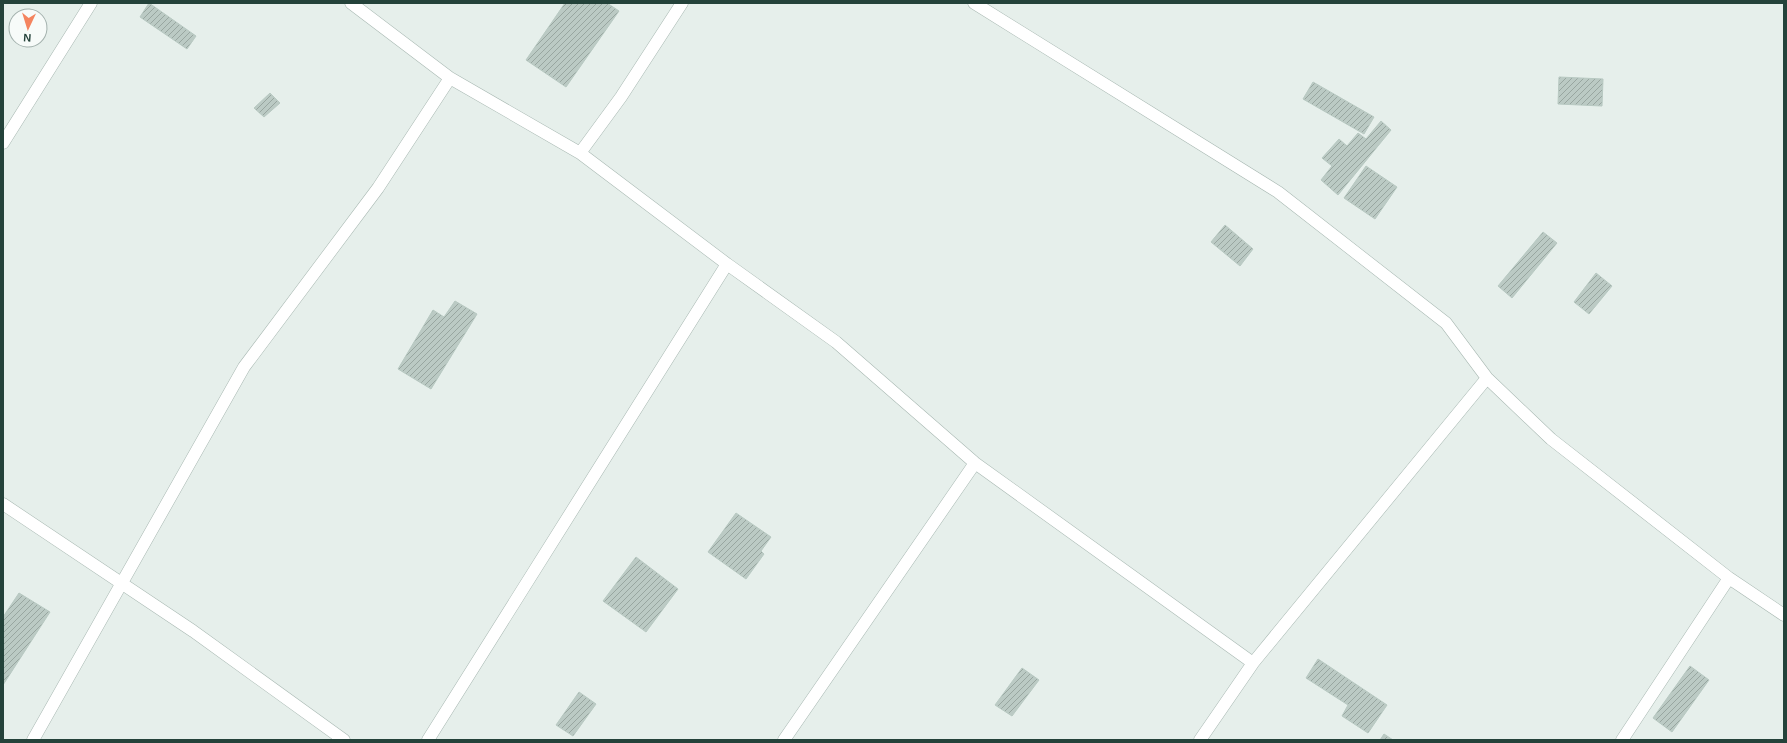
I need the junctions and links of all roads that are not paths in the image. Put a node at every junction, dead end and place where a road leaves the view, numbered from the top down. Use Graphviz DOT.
graph roads {
  1 [pos="91,3"];
  2 [pos="351,3"];
  3 [pos="682,3"];
  4 [pos="974,3"];
  5 [pos="450,78"];
  6 [pos="3,143"];
  7 [pos="580,153"];
  8 [pos="727,264"];
  9 [pos="1488,378"];
  10 [pos="975,463"];
  11 [pos="3,504"];
  12 [pos="1729,578"];
  13 [pos="122,584"];
  14 [pos="1784,615"];
  15 [pos="1253,663"];
  16 [pos="33,740"];
  17 [pos="344,740"];
  18 [pos="428,740"];
  19 [pos="784,740"];
  20 [pos="1200,740"];
  21 [pos="1622,740"];
  1 -- 6 [label="street"];
  2 -- 5 [label="street"];
  3 -- 7 [label="street"];
  4 -- 9 [label="street"];
  5 -- 7 [label="street"];
  5 -- 13 [label="street"];
  7 -- 8 [label="street"];
  8 -- 10 [label="street"];
  8 -- 18 [label="street"];
  9 -- 12 [label="street"];
  9 -- 15 [label="street"];
  10 -- 15 [label="street"];
  10 -- 19 [label="street"];
  11 -- 13 [label="street"];
  12 -- 14 [label="street"];
  12 -- 21 [label="street"];
  13 -- 16 [label="street"];
  13 -- 17 [label="street"];
  15 -- 20 [label="street"];
}
